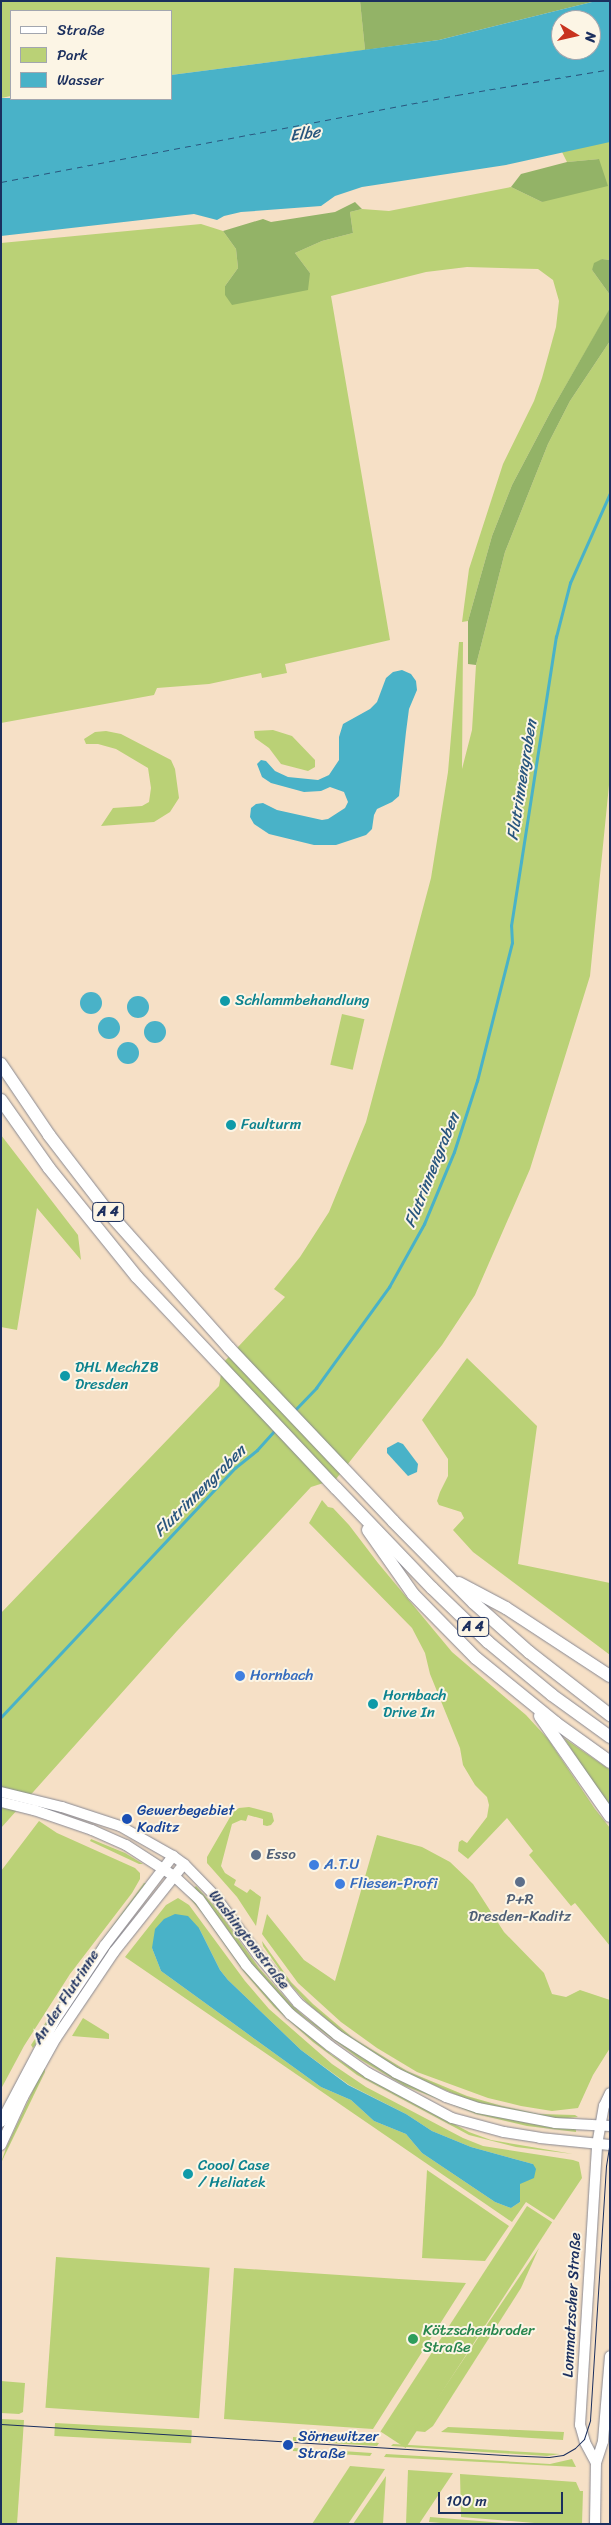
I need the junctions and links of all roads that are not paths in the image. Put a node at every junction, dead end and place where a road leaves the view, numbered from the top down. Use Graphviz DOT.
graph roads {
  1 [pos="1,1064"];
  2 [pos="1,1100"];
  3 [pos="350,1503"];
  4 [pos="448,1578"];
  5 [pos="610,1676"];
  6 [pos="528,1700"];
  7 [pos="610,1715"];
  8 [pos="610,1738"];
  9 [pos="610,1762"];
  10 [pos="1,1792"];
  11 [pos="1,1802"];
  12 [pos="610,1816"];
  13 [pos="173,1856"];
  14 [pos="184,1864"];
  15 [pos="164,1868"];
  16 [pos="174,1876"];
  17 [pos="610,2092"];
  18 [pos="1,2122"];
  19 [pos="605,2126"];
  20 [pos="1,2145"];
  21 [pos="597,2145"];
  22 [pos="610,2145"];
  23 [pos="610,2356"];
  24 [pos="596,2463"];
  25 [pos="595,2524"];
  1 -- 4 [label="highway, A 4"];
  2 -- 3 [label="highway, A 4"];
  3 -- 6 [label="highway"];
  3 -- 8 [label="highway, A 4"];
  4 -- 5 [label="highway"];
  4 -- 7 [label="highway, A 4"];
  6 -- 9 [label="highway"];
  6 -- 12 [label="highway"];
  10 -- 13 [label="main road, Washingtonstraße"];
  11 -- 15 [label="main road, Washingtonstraße"];
  13 -- 14 [label="main road, Washingtonstraße"];
  13 -- 15 [label="main road, An der Flutrinne"];
  14 -- 16 [label="main road, An der Flutrinne"];
  14 -- 19 [label="main road, Washingtonstraße"];
  15 -- 16 [label="main road, Washingtonstraße"];
  15 -- 18 [label="main road, An der Flutrinne"];
  16 -- 20 [label="main road, An der Flutrinne"];
  16 -- 21 [label="main road, Washingtonstraße"];
  17 -- 19 [label="main road"];
  19 -- 21 [label="main road"];
  21 -- 22 [label="main road, Washingtonstraße"];
  21 -- 24 [label="main road, Lommatzscher Straße"];
  23 -- 24 [label="main road"];
  24 -- 25 [label="main road"];
}
